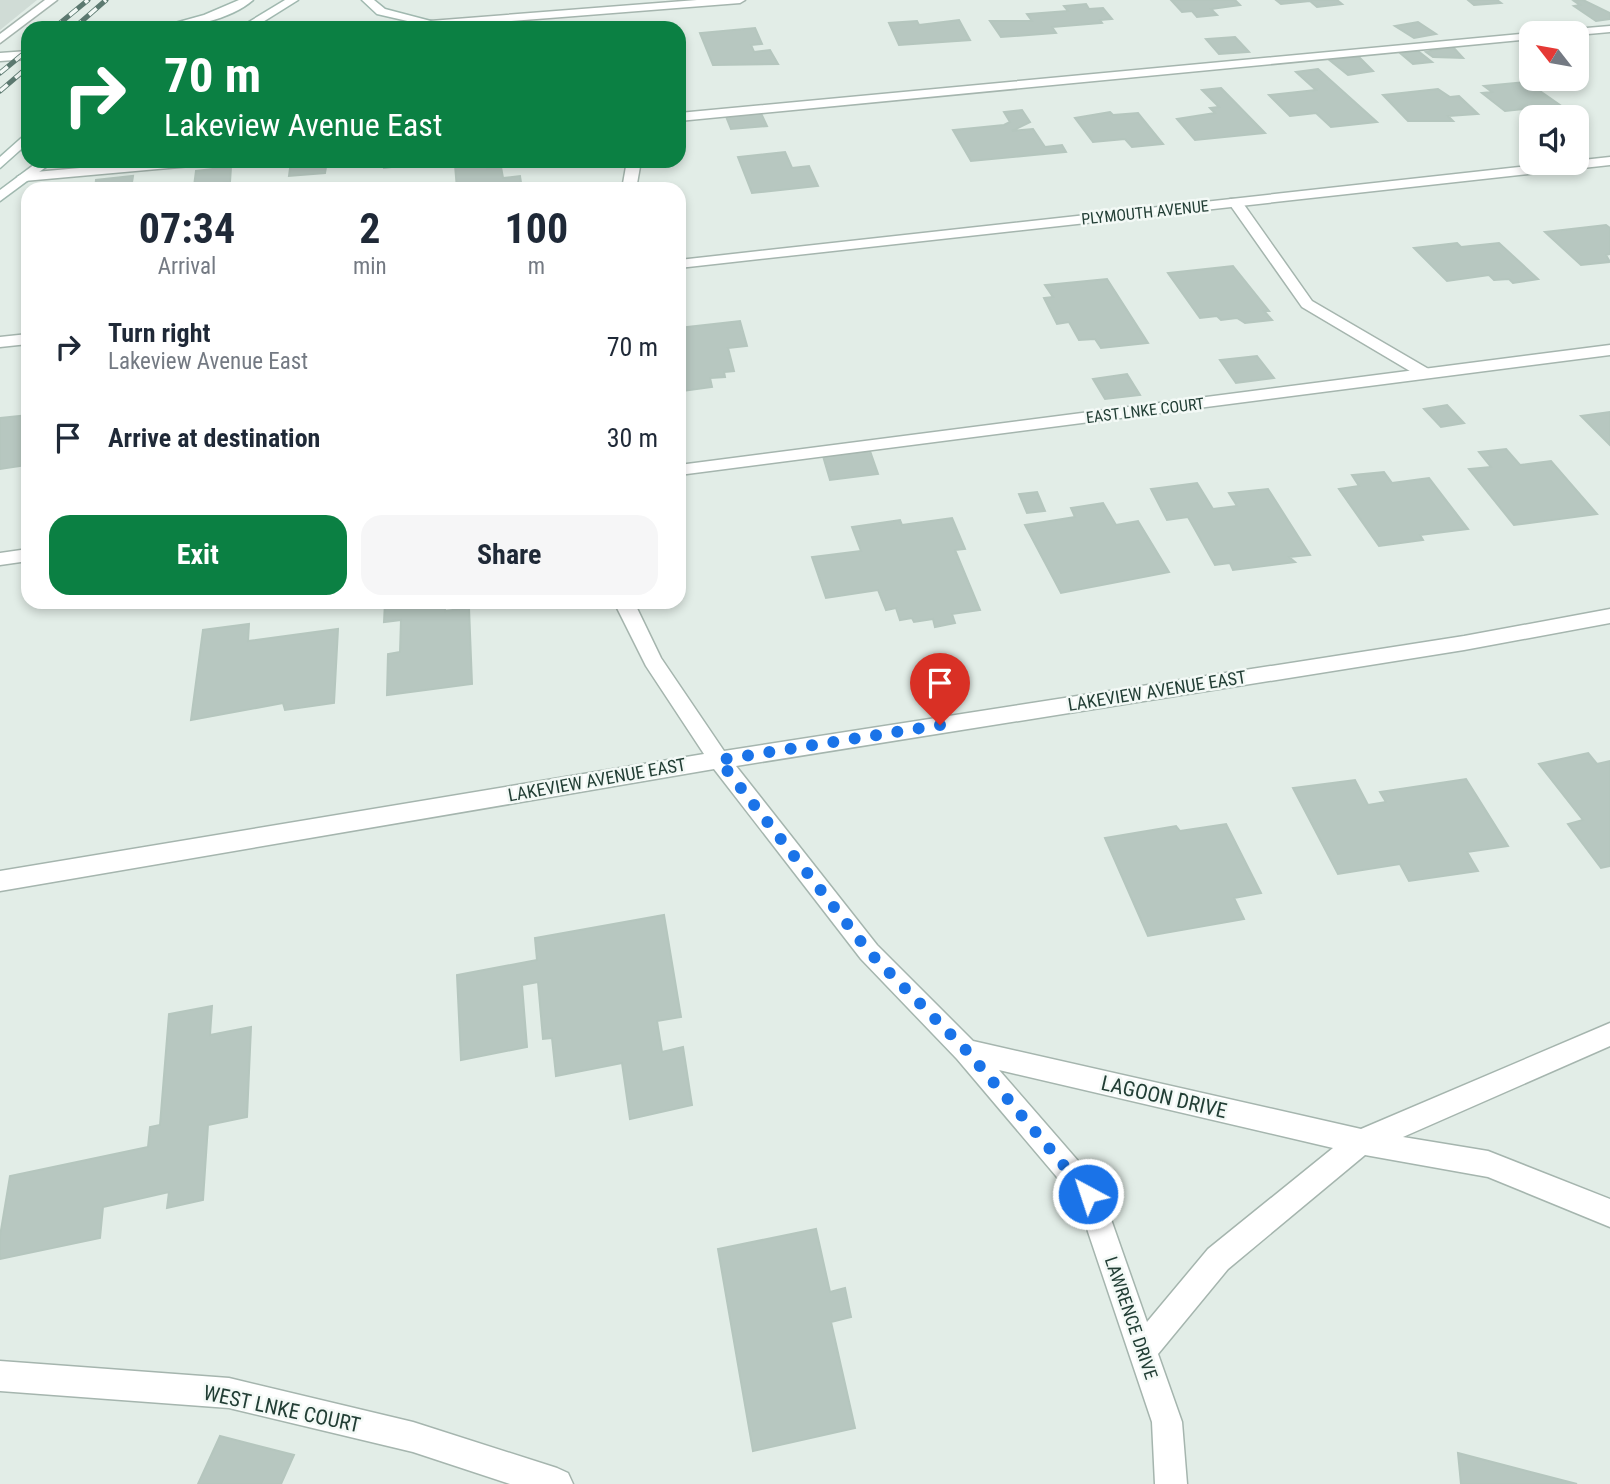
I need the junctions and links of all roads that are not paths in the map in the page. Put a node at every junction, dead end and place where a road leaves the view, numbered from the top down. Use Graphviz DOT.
graph roads {
  1 [pos="52,0"];
  2 [pos="248,0"];
  3 [pos="293,0"];
  4 [pos="367,0"];
  5 [pos="740,0"];
  6 [pos="546,16"];
  7 [pos="25,21"];
  8 [pos="189,21"];
  9 [pos="257,21"];
  10 [pos="422,21"];
  11 [pos="487,21"];
  12 [pos="551,21"];
  13 [pos="21,24"];
  14 [pos="1610,29"];
  15 [pos="1589,31"];
  16 [pos="1519,37"];
  17 [pos="0,40"];
  18 [pos="21,56"];
  19 [pos="0,57"];
  20 [pos="686,116"];
  21 [pos="21,143"];
  22 [pos="1610,161"];
  23 [pos="0,164"];
  24 [pos="37,168"];
  25 [pos="124,168"];
  26 [pos="24,177"];
  27 [pos="0,197"];
  28 [pos="1235,202"];
  29 [pos="686,263"];
  30 [pos="21,340"];
  31 [pos="0,342"];
  32 [pos="1610,350"];
  33 [pos="1426,374"];
  34 [pos="686,469"];
  35 [pos="21,556"];
  36 [pos="0,559"];
  37 [pos="627,609"];
  38 [pos="1610,616"];
  39 [pos="719,760"];
  40 [pos="0,881"];
  41 [pos="1610,1034"];
  42 [pos="967,1051"];
  43 [pos="1361,1142"];
  44 [pos="1610,1213"];
  45 [pos="1143,1350"];
  46 [pos="0,1376"];
  47 [pos="557,1484"];
  48 [pos="1171,1484"];
  1 -- 7 [label="street"];
  2 -- 8 [label="street"];
  3 -- 9 [label="street"];
  4 -- 10 [label="street"];
  5 -- 6 [label="street"];
  6 -- 11 [label="street"];
  6 -- 12 [label="street"];
  13 -- 17 [label="street"];
  14 -- 15 [label="street"];
  16 -- 20 [label="street"];
  18 -- 19 [label="street"];
  21 -- 23 [label="street"];
  22 -- 28 [label="street, PLYMOUTH AVENUE"];
  24 -- 26 [label="street"];
  25 -- 26 [label="street"];
  26 -- 27 [label="street"];
  28 -- 29 [label="street, PLYMOUTH AVENUE"];
  28 -- 33 [label="street"];
  30 -- 31 [label="street"];
  32 -- 33 [label="street, EAST LNKE COURT"];
  33 -- 34 [label="street, EAST LNKE COURT"];
  35 -- 36 [label="street"];
  37 -- 39 [label="street, LAWRENCE DRIVE"];
  38 -- 39 [label="street, LAKEVIEW AVENUE EAST"];
  39 -- 40 [label="street, LAKEVIEW AVENUE EAST"];
  39 -- 42 [label="street, LAWRENCE DRIVE"];
  41 -- 43 [label="street"];
  42 -- 43 [label="street, LAGOON DRIVE"];
  42 -- 45 [label="street, LAWRENCE DRIVE"];
  43 -- 44 [label="street, LAGOON DRIVE"];
  43 -- 45 [label="street"];
  45 -- 48 [label="street, LAWRENCE DRIVE"];
  46 -- 47 [label="street, WEST LNKE COURT"];
}
